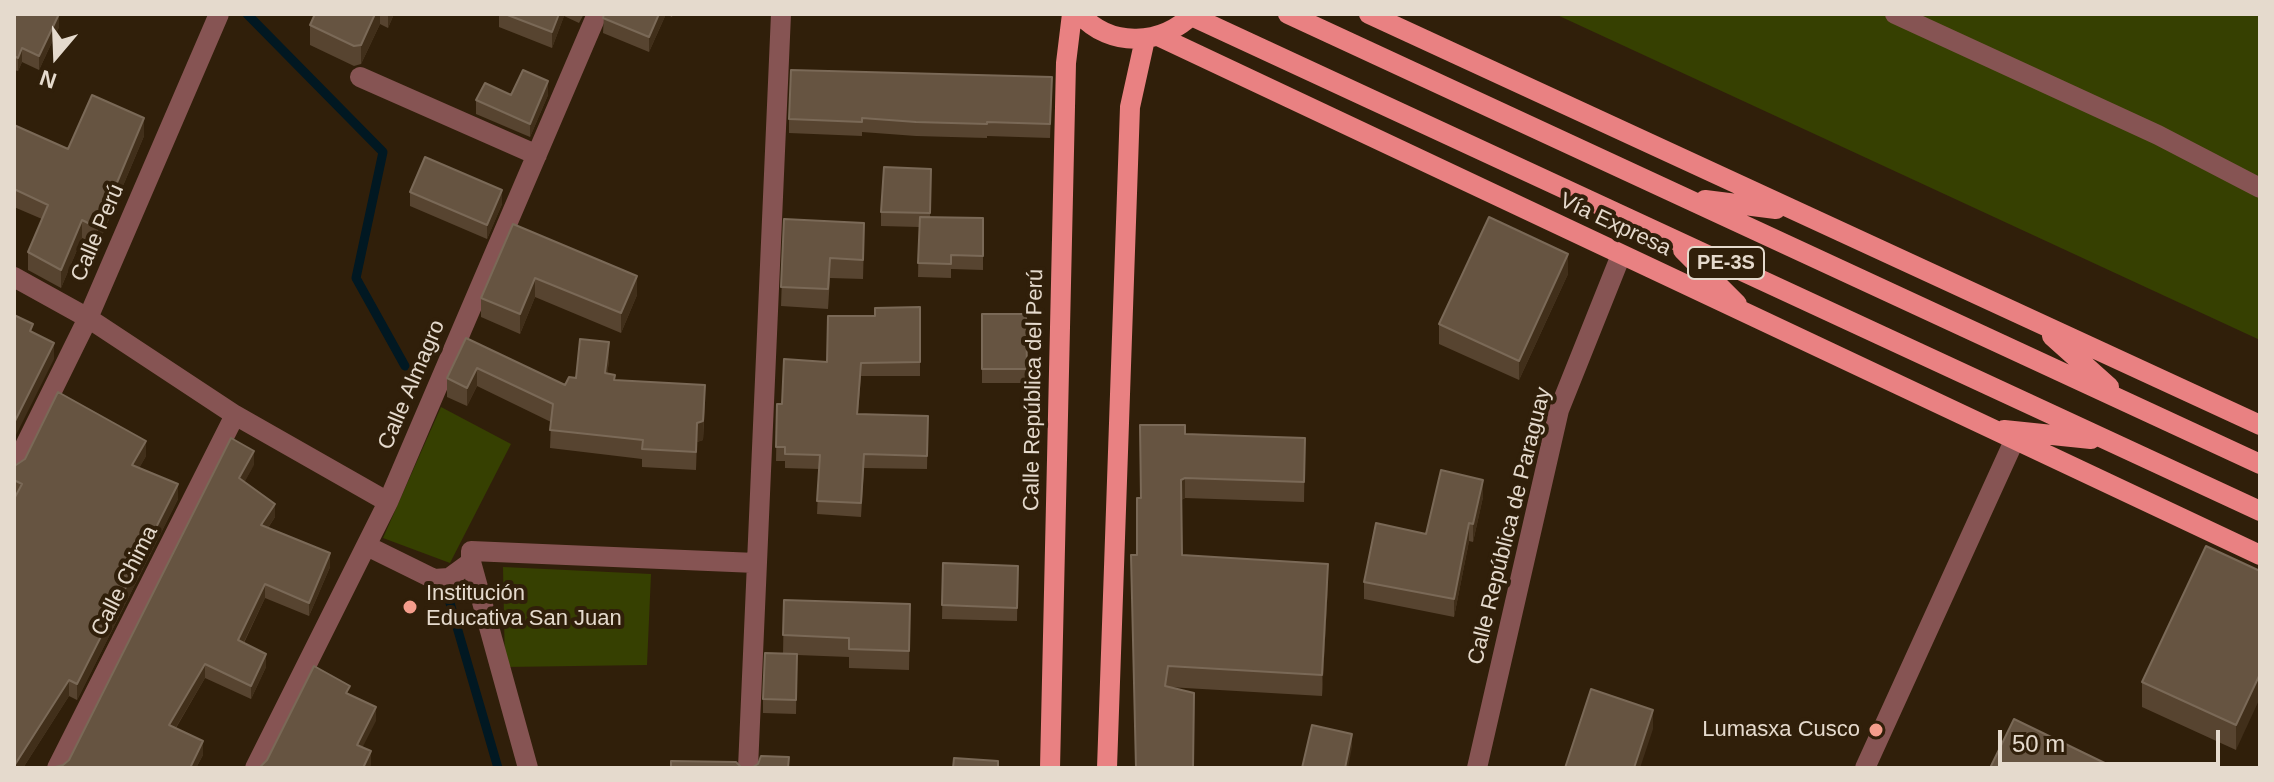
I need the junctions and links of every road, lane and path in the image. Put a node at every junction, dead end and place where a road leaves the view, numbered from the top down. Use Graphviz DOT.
graph roads {
  1 [pos="597,14"];
  2 [pos="781,14"];
  3 [pos="1072,14"];
  4 [pos="1080,14"];
  5 [pos="1288,14"];
  6 [pos="1369,14"];
  7 [pos="1895,14"];
  8 [pos="218,15"];
  9 [pos="1191,15"];
  10 [pos="1151,38"];
  11 [pos="360,77"];
  12 [pos="537,155"];
  13 [pos="2260,188"];
  14 [pos="1686,198"];
  15 [pos="1796,211"];
  16 [pos="1672,238"];
  17 [pos="1621,255"];
  18 [pos="14,277"];
  19 [pos="1746,313"];
  20 [pos="88,318"];
  21 [pos="2036,322"];
  22 [pos="2127,403"];
  23 [pos="235,415"];
  24 [pos="2260,425"];
  25 [pos="1988,429"];
  26 [pos="2108,440"];
  27 [pos="2014,441"];
  28 [pos="2260,464"];
  29 [pos="14,468"];
  30 [pos="388,502"];
  31 [pos="2260,511"];
  32 [pos="367,546"];
  33 [pos="2260,555"];
  34 [pos="471,562"];
  35 [pos="756,563"];
  36 [pos="57,768"];
  37 [pos="255,768"];
  38 [pos="528,768"];
  39 [pos="748,768"];
  40 [pos="1050,768"];
  41 [pos="1107,768"];
  42 [pos="1477,768"];
  43 [pos="1865,768"];
  1 -- 12 [label="street, Calle Almagro"];
  2 -- 35 [label="street"];
  3 -- 40 [label="main road, Calle República del Perú"];
  4 -- 10 [label="main road, Vía Expresa / PE-3S"];
  5 -- 14 [label="main road, PE-3S"];
  6 -- 15 [label="main road"];
  7 -- 13 [label="street"];
  8 -- 20 [label="street, Calle Perú"];
  9 -- 10 [label="main road"];
  9 -- 16 [label="main road, Vía Expresa / PE-3S"];
  10 -- 17 [label="main road, Vía Expresa / PE-3S"];
  10 -- 41 [label="main road"];
  11 -- 12 [label="street"];
  12 -- 30 [label="street, Calle Almagro"];
  14 -- 15 [label="main road"];
  14 -- 22 [label="main road, PE-3S"];
  15 -- 21 [label="main road"];
  16 -- 19 [label="main road"];
  16 -- 26 [label="main road, Vía Expresa / PE-3S"];
  17 -- 19 [label="main road, Vía Expresa / PE-3S"];
  17 -- 42 [label="street, Calle República de Paraguay"];
  18 -- 20 [label="street"];
  19 -- 25 [label="main road, Vía Expresa / PE-3S"];
  20 -- 23 [label="street"];
  20 -- 29 [label="street, Calle Perú"];
  21 -- 22 [label="main road"];
  21 -- 24 [label="main road"];
  22 -- 28 [label="main road, PE-3S"];
  23 -- 30 [label="street"];
  23 -- 36 [label="street, Calle Chima"];
  25 -- 26 [label="main road"];
  25 -- 27 [label="main road, Vía Expresa / PE-3S"];
  26 -- 31 [label="main road, Vía Expresa / PE-3S"];
  27 -- 33 [label="main road, Vía Expresa / PE-3S"];
  27 -- 43 [label="street"];
  30 -- 32 [label="street, Calle Almagro"];
  32 -- 34 [label="street"];
  32 -- 37 [label="street, Calle Almagro"];
  34 -- 35 [label="street"];
  34 -- 38 [label="street"];
  35 -- 39 [label="street"];
}
